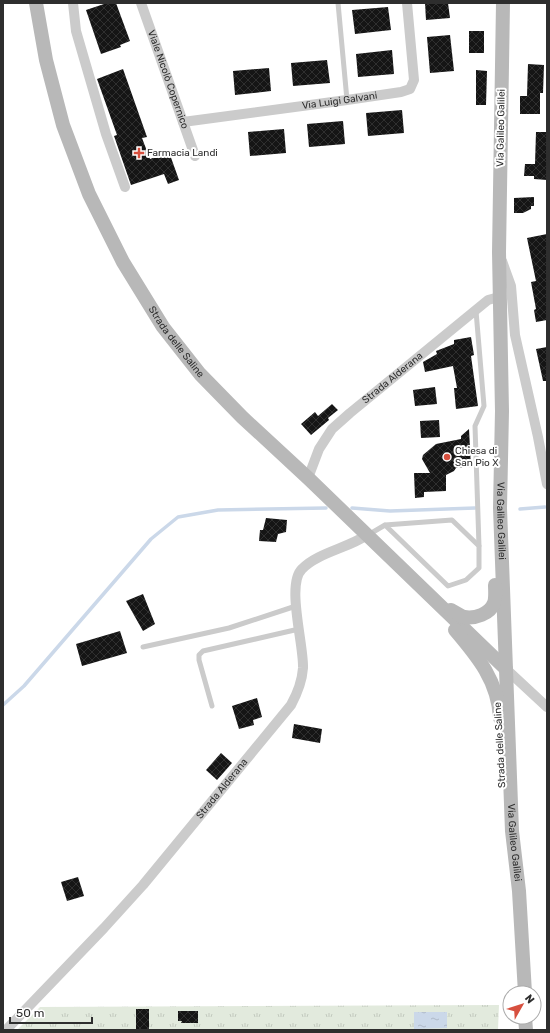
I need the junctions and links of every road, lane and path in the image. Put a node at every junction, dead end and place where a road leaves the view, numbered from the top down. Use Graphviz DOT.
graph roads {
  1 [pos="36,3"];
  2 [pos="72,3"];
  3 [pos="141,3"];
  4 [pos="338,3"];
  5 [pos="407,3"];
  6 [pos="503,3"];
  7 [pos="347,100"];
  8 [pos="183,122"];
  9 [pos="195,156"];
  10 [pos="124,187"];
  11 [pos="499,252"];
  12 [pos="499,297"];
  13 [pos="476,310"];
  14 [pos="308,478"];
  15 [pos="547,484"];
  16 [pos="500,508"];
  17 [pos="385,525"];
  18 [pos="367,535"];
  19 [pos="479,546"];
  20 [pos="438,603"];
  21 [pos="296,606"];
  22 [pos="299,630"];
  23 [pos="143,647"];
  24 [pos="506,669"];
  25 [pos="212,706"];
  26 [pos="547,707"];
  27 [pos="512,831"];
  28 [pos="524,985"];
  29 [pos="6,1030"];
  1 -- 14 [label="street, Strada delle Saline"];
  2 -- 10 [label="street"];
  3 -- 8 [label="street, Viale Nicolò Copernico"];
  4 -- 7 [label="lane"];
  5 -- 7 [label="street, Via Luigi Galvani"];
  6 -- 11 [label="street, Via Galileo Galilei"];
  7 -- 8 [label="street, Via Luigi Galvani"];
  8 -- 9 [label="street, Viale Nicolò Copernico"];
  11 -- 12 [label="street, Via Galileo Galilei"];
  11 -- 15 [label="street, Via Galileo Galilei"];
  12 -- 13 [label="street, Strada Alderana"];
  12 -- 16 [label="street, Via Galileo Galilei"];
  13 -- 14 [label="street, Strada Alderana"];
  13 -- 19 [label="lane"];
  14 -- 18 [label="street, Strada delle Saline"];
  16 -- 20 [label="street, Strada delle Saline"];
  16 -- 24 [label="street, Via Galileo Galilei"];
  17 -- 18 [label="lane"];
  17 -- 19 [label="lane"];
  17 -- 19 [label="lane"];
  18 -- 20 [label="street, Strada delle Saline"];
  18 -- 21 [label="street, Strada Alderana"];
  20 -- 24 [label="street, Strada delle Saline"];
  20 -- 27 [label="street, Strada delle Saline"];
  21 -- 22 [label="street, Strada Alderana"];
  21 -- 23 [label="lane"];
  22 -- 25 [label="lane"];
  22 -- 29 [label="street, Strada Alderana"];
  24 -- 26 [label="street"];
  24 -- 27 [label="street, Via Galileo Galilei"];
  27 -- 28 [label="street, Via Galileo Galilei"];
}
